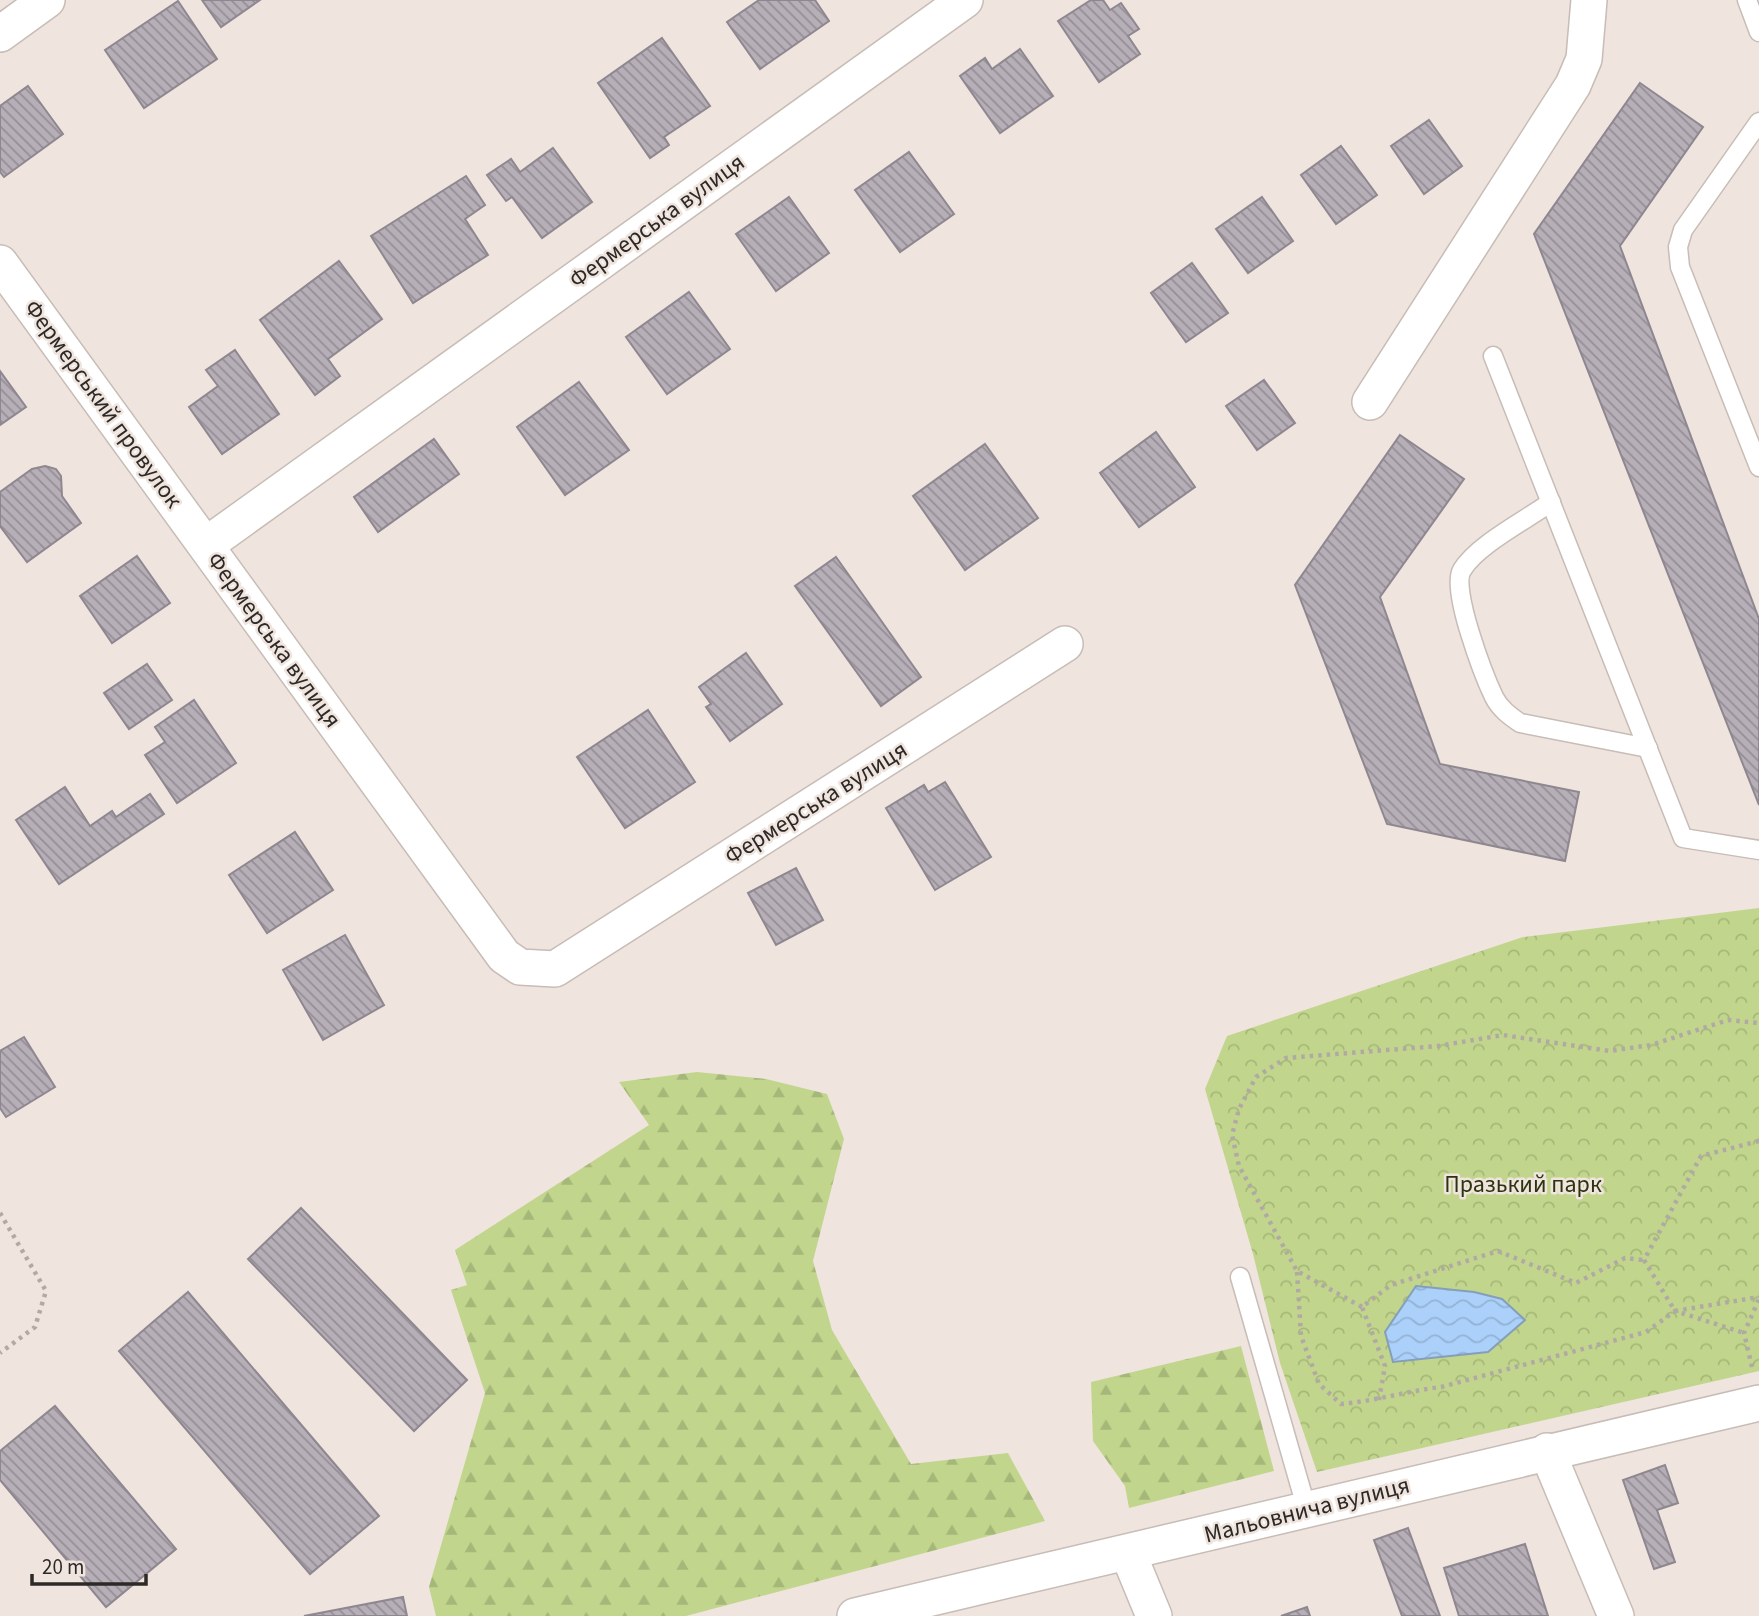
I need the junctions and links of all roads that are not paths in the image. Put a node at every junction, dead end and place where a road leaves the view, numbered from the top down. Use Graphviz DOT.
graph roads {
  1 [pos="47,0"];
  2 [pos="965,0"];
  3 [pos="1588,0"];
  4 [pos="1747,0"];
  5 [pos="1759,32"];
  6 [pos="0,34"];
  7 [pos="1759,122"];
  8 [pos="0,263"];
  9 [pos="1493,356"];
  10 [pos="1370,402"];
  11 [pos="1759,467"];
  12 [pos="1551,502"];
  13 [pos="205,545"];
  14 [pos="1065,645"];
  15 [pos="1648,748"];
  16 [pos="1759,850"];
  17 [pos="1240,1277"];
  18 [pos="1756,1388"];
  19 [pos="1548,1451"];
  20 [pos="1307,1510"];
  21 [pos="1128,1553"];
  22 [pos="855,1616"];
  23 [pos="1154,1616"];
  24 [pos="1616,1616"];
  1 -- 6 [label="street"];
  2 -- 13 [label="street, Фермерська вулиця"];
  3 -- 10 [label="street"];
  4 -- 5 [label="lane"];
  7 -- 11 [label="lane"];
  8 -- 13 [label="street, Фермерський провулок"];
  9 -- 12 [label="lane"];
  12 -- 15 [label="lane"];
  12 -- 15 [label="lane"];
  13 -- 14 [label="street, Фермерська вулиця"];
  15 -- 16 [label="lane"];
  17 -- 20 [label="lane"];
  18 -- 19 [label="street, Мальовнича вулиця"];
  19 -- 20 [label="street, Мальовнича вулиця"];
  19 -- 24 [label="street"];
  20 -- 21 [label="street, Мальовнича вулиця"];
  21 -- 22 [label="street, Мальовнича вулиця"];
  21 -- 23 [label="street"];
}
